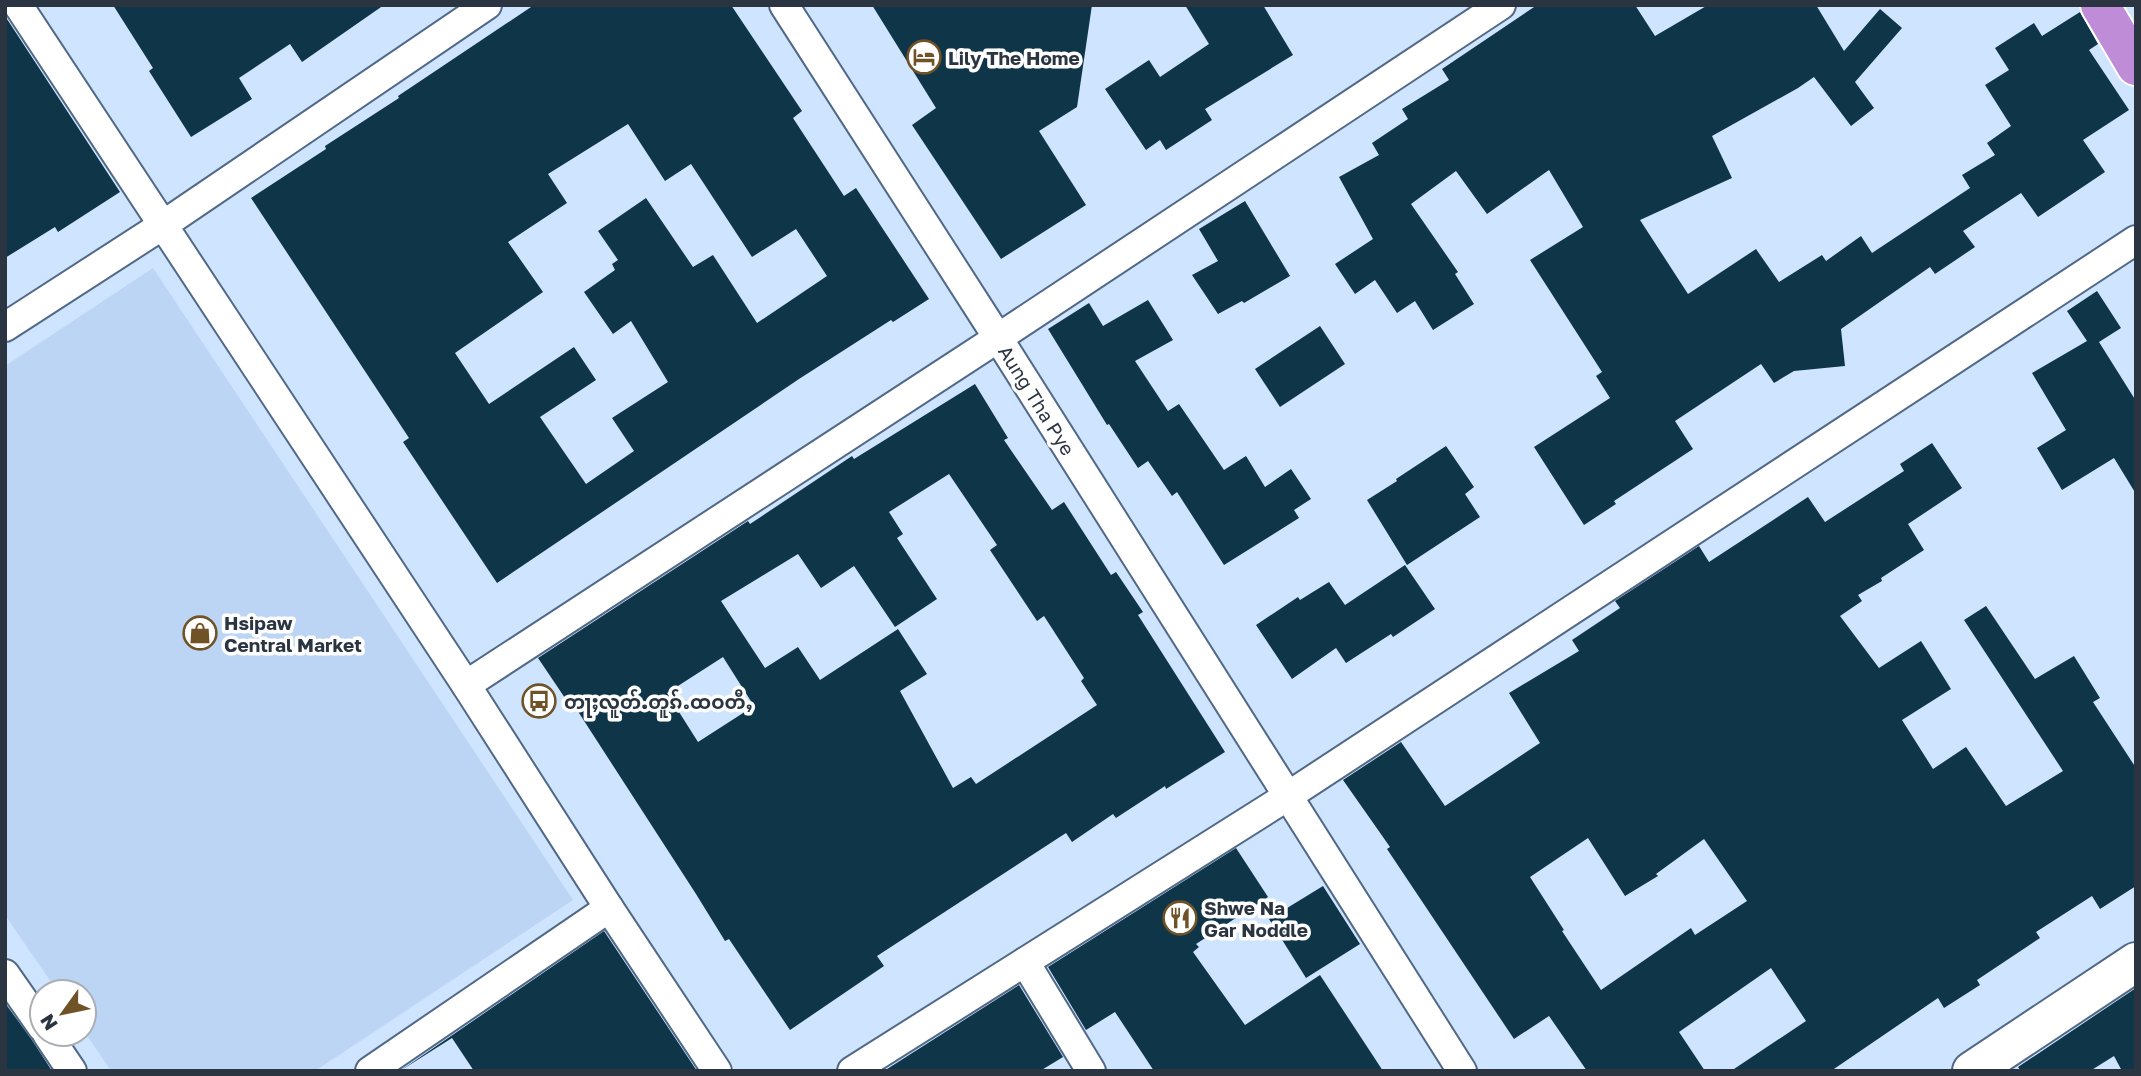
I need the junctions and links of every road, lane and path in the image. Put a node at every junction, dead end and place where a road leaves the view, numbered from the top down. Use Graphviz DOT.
graph roads {
  1 [pos="18,5"];
  2 [pos="486,5"];
  3 [pos="784,5"];
  4 [pos="1502,5"];
  5 [pos="2101,5"];
  6 [pos="2136,66"];
  7 [pos="163,225"];
  8 [pos="2136,240"];
  9 [pos="5,327"];
  10 [pos="998,338"];
  11 [pos="466,685"];
  12 [pos="1288,796"];
  13 [pos="609,908"];
  14 [pos="1025,962"];
  15 [pos="2136,962"];
  16 [pos="5,974"];
  17 [pos="28,1007"];
  18 [pos="56,1048"];
  19 [pos="72,1071"];
  20 [pos="370,1071"];
  21 [pos="717,1071"];
  22 [pos="852,1071"];
  23 [pos="1091,1071"];
  24 [pos="1462,1071"];
  25 [pos="1972,1071"];
  1 -- 7 [label="street"];
  2 -- 7 [label="street"];
  3 -- 10 [label="street, Aung Tha Pye"];
  4 -- 10 [label="street"];
  5 -- 6 [label="highway"];
  7 -- 9 [label="street"];
  7 -- 11 [label="street"];
  8 -- 12 [label="street"];
  10 -- 11 [label="street"];
  10 -- 12 [label="street, Aung Tha Pye"];
  11 -- 13 [label="street"];
  12 -- 14 [label="street"];
  12 -- 24 [label="street, Aung Tha Pye"];
  13 -- 20 [label="street"];
  13 -- 21 [label="street"];
  14 -- 22 [label="street"];
  14 -- 23 [label="street"];
  15 -- 25 [label="main road"];
  16 -- 17 [label="street"];
  18 -- 19 [label="street"];
}
